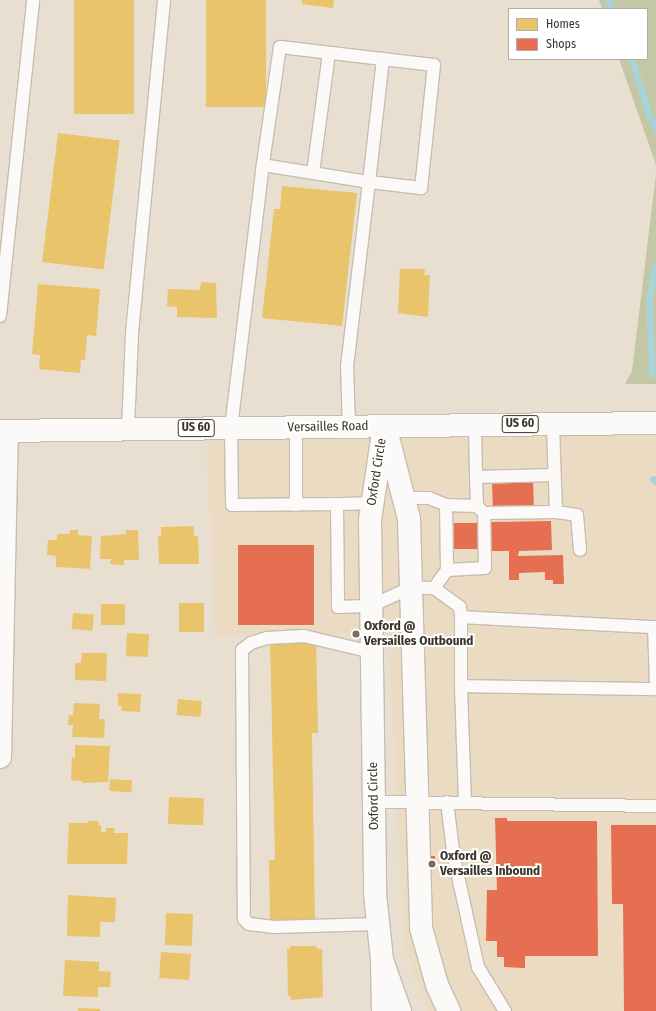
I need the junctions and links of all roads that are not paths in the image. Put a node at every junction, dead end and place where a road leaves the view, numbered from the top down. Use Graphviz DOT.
graph roads {
  1 [pos="33,0"];
  2 [pos="164,0"];
  3 [pos="329,53"];
  4 [pos="383,59"];
  5 [pos="263,165"];
  6 [pos="313,173"];
  7 [pos="369,182"];
  8 [pos="0,316"];
  9 [pos="656,423"];
  10 [pos="553,424"];
  11 [pos="475,425"];
  12 [pos="385,426"];
  13 [pos="349,427"];
  14 [pos="231,428"];
  15 [pos="296,428"];
  16 [pos="128,429"];
  17 [pos="4,431"];
  18 [pos="554,475"];
  19 [pos="476,477"];
  20 [pos="404,498"];
  21 [pos="372,503"];
  22 [pos="296,504"];
  23 [pos="337,504"];
  24 [pos="446,505"];
  25 [pos="480,509"];
  26 [pos="556,512"];
  27 [pos="580,550"];
  28 [pos="447,570"];
  29 [pos="412,587"];
  30 [pos="434,588"];
  31 [pos="371,606"];
  32 [pos="461,617"];
  33 [pos="372,652"];
  34 [pos="656,685"];
  35 [pos="461,686"];
  36 [pos="656,689"];
  37 [pos="0,757"];
  38 [pos="418,801"];
  39 [pos="374,802"];
  40 [pos="447,802"];
  41 [pos="465,802"];
  42 [pos="656,806"];
  43 [pos="378,924"];
  44 [pos="382,960"];
  45 [pos="383,1011"];
  46 [pos="400,1011"];
  47 [pos="449,1011"];
  48 [pos="505,1011"];
  1 -- 8 [label="lane"];
  2 -- 16 [label="lane"];
  3 -- 4 [label="lane"];
  3 -- 5 [label="lane"];
  3 -- 6 [label="lane"];
  4 -- 7 [label="lane"];
  4 -- 7 [label="lane"];
  5 -- 6 [label="lane"];
  5 -- 14 [label="lane"];
  6 -- 7 [label="lane"];
  7 -- 13 [label="lane"];
  9 -- 10 [label="street, Versailles Road / US 60"];
  10 -- 11 [label="street, Versailles Road / US 60"];
  10 -- 18 [label="lane"];
  11 -- 12 [label="street, Versailles Road / US 60"];
  11 -- 19 [label="lane"];
  12 -- 13 [label="street, Versailles Road / US 60"];
  12 -- 20 [label="street, Oxford Circle"];
  12 -- 21 [label="street, Oxford Circle"];
  13 -- 15 [label="street, Versailles Road / US 60"];
  14 -- 15 [label="street, Versailles Road / US 60"];
  14 -- 16 [label="street, Versailles Road / US 60"];
  14 -- 22 [label="lane"];
  15 -- 22 [label="lane"];
  16 -- 17 [label="street, Versailles Road / US 60"];
  17 -- 37 [label="street"];
  18 -- 19 [label="lane"];
  18 -- 26 [label="lane"];
  19 -- 25 [label="lane"];
  20 -- 24 [label="lane"];
  20 -- 29 [label="street, Oxford Circle"];
  21 -- 23 [label="lane"];
  21 -- 31 [label="street, Oxford Circle"];
  22 -- 23 [label="lane"];
  23 -- 31 [label="lane"];
  24 -- 25 [label="lane"];
  24 -- 28 [label="lane"];
  25 -- 26 [label="lane"];
  25 -- 28 [label="lane"];
  26 -- 27 [label="lane"];
  28 -- 30 [label="lane"];
  29 -- 30 [label="lane"];
  29 -- 31 [label="lane"];
  29 -- 38 [label="street, Oxford Circle"];
  30 -- 32 [label="lane"];
  31 -- 33 [label="street, Oxford Circle"];
  32 -- 34 [label="lane"];
  32 -- 35 [label="lane"];
  33 -- 39 [label="street, Oxford Circle"];
  33 -- 43 [label="lane"];
  35 -- 36 [label="lane"];
  35 -- 41 [label="lane"];
  38 -- 39 [label="lane"];
  38 -- 40 [label="lane"];
  38 -- 47 [label="street, Oxford Circle"];
  39 -- 43 [label="street, Oxford Circle"];
  40 -- 41 [label="lane"];
  40 -- 48 [label="lane"];
  41 -- 42 [label="lane"];
  43 -- 44 [label="street, Oxford Circle"];
  44 -- 45 [label="street"];
  44 -- 46 [label="street, Oxford Circle"];
}
